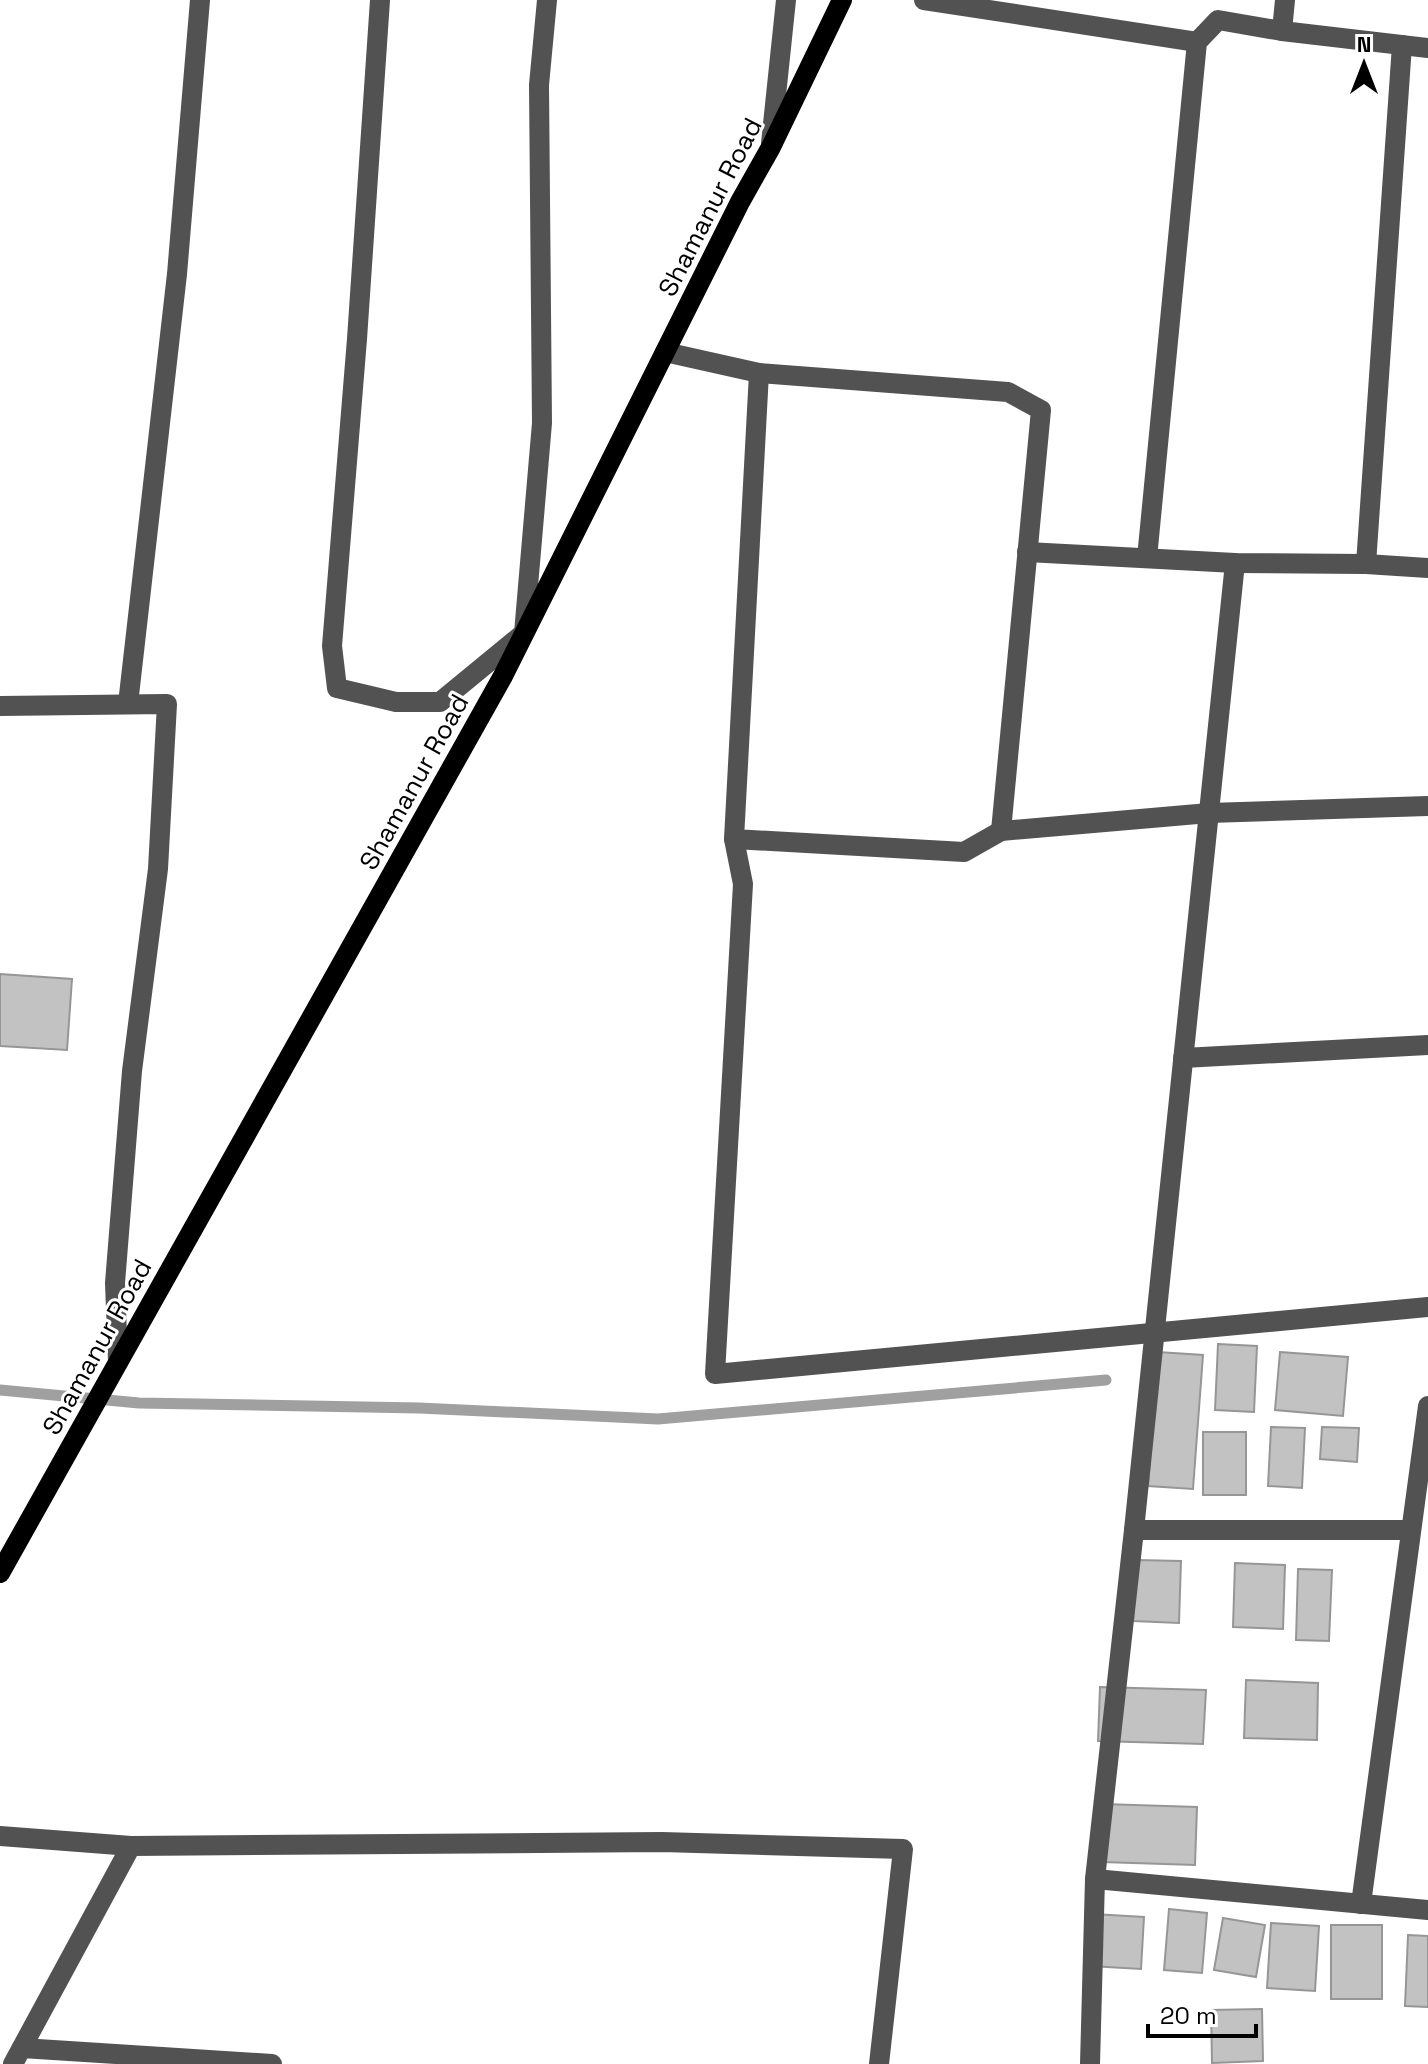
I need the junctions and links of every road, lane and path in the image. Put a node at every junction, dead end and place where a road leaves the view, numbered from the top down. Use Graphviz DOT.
graph roads {
  1 [pos="200,0"];
  2 [pos="380,0"];
  3 [pos="547,0"];
  4 [pos="786,0"];
  5 [pos="842,0"];
  6 [pos="924,0"];
  7 [pos="1285,0"];
  8 [pos="1282,31"];
  9 [pos="1197,42"];
  10 [pos="1402,45"];
  11 [pos="1428,48"];
  12 [pos="771,147"];
  13 [pos="665,352"];
  14 [pos="759,373"];
  15 [pos="1027,552"];
  16 [pos="1147,558"];
  17 [pos="1235,563"];
  18 [pos="1366,564"];
  19 [pos="1428,568"];
  20 [pos="524,633"];
  21 [pos="128,704"];
  22 [pos="0,706"];
  23 [pos="1428,806"];
  24 [pos="1209,813"];
  25 [pos="1001,831"];
  26 [pos="734,839"];
  27 [pos="1428,1045"];
  28 [pos="1183,1058"];
  29 [pos="1428,1307"];
  30 [pos="1155,1334"];
  31 [pos="114,1370"];
  32 [pos="1428,1406"];
  33 [pos="1134,1530"];
  34 [pos="1411,1530"];
  35 [pos="0,1573"];
  36 [pos="0,1836"];
  37 [pos="131,1846"];
  38 [pos="1095,1879"];
  39 [pos="1361,1904"];
  40 [pos="1428,1910"];
  41 [pos="18,2056"];
  42 [pos="272,2064"];
  43 [pos="879,2064"];
  44 [pos="1090,2064"];
  1 -- 21 [label="street"];
  2 -- 20 [label="street"];
  3 -- 20 [label="street"];
  4 -- 12 [label="street"];
  5 -- 12 [label="main road, Shamanur Road"];
  6 -- 9 [label="street"];
  7 -- 8 [label="street"];
  8 -- 9 [label="street"];
  8 -- 10 [label="street"];
  9 -- 16 [label="street"];
  10 -- 11 [label="street"];
  10 -- 18 [label="street"];
  12 -- 13 [label="main road, Shamanur Road"];
  13 -- 14 [label="street"];
  13 -- 20 [label="main road, Shamanur Road"];
  14 -- 15 [label="street"];
  14 -- 26 [label="street"];
  15 -- 16 [label="street"];
  15 -- 25 [label="street"];
  16 -- 17 [label="street"];
  17 -- 18 [label="street"];
  17 -- 24 [label="street"];
  18 -- 19 [label="street"];
  20 -- 31 [label="main road, Shamanur Road"];
  21 -- 22 [label="street"];
  21 -- 31 [label="street"];
  23 -- 24 [label="street"];
  24 -- 25 [label="street"];
  24 -- 28 [label="street"];
  25 -- 26 [label="street"];
  26 -- 30 [label="street"];
  27 -- 28 [label="street"];
  28 -- 30 [label="street"];
  29 -- 30 [label="street"];
  30 -- 33 [label="street"];
  31 -- 35 [label="main road, Shamanur Road"];
  32 -- 34 [label="street"];
  33 -- 34 [label="street"];
  33 -- 38 [label="street"];
  34 -- 39 [label="street"];
  36 -- 37 [label="street"];
  37 -- 41 [label="street"];
  37 -- 43 [label="street"];
  38 -- 39 [label="street"];
  38 -- 44 [label="street"];
  39 -- 40 [label="street"];
  41 -- 42 [label="street"];
}
